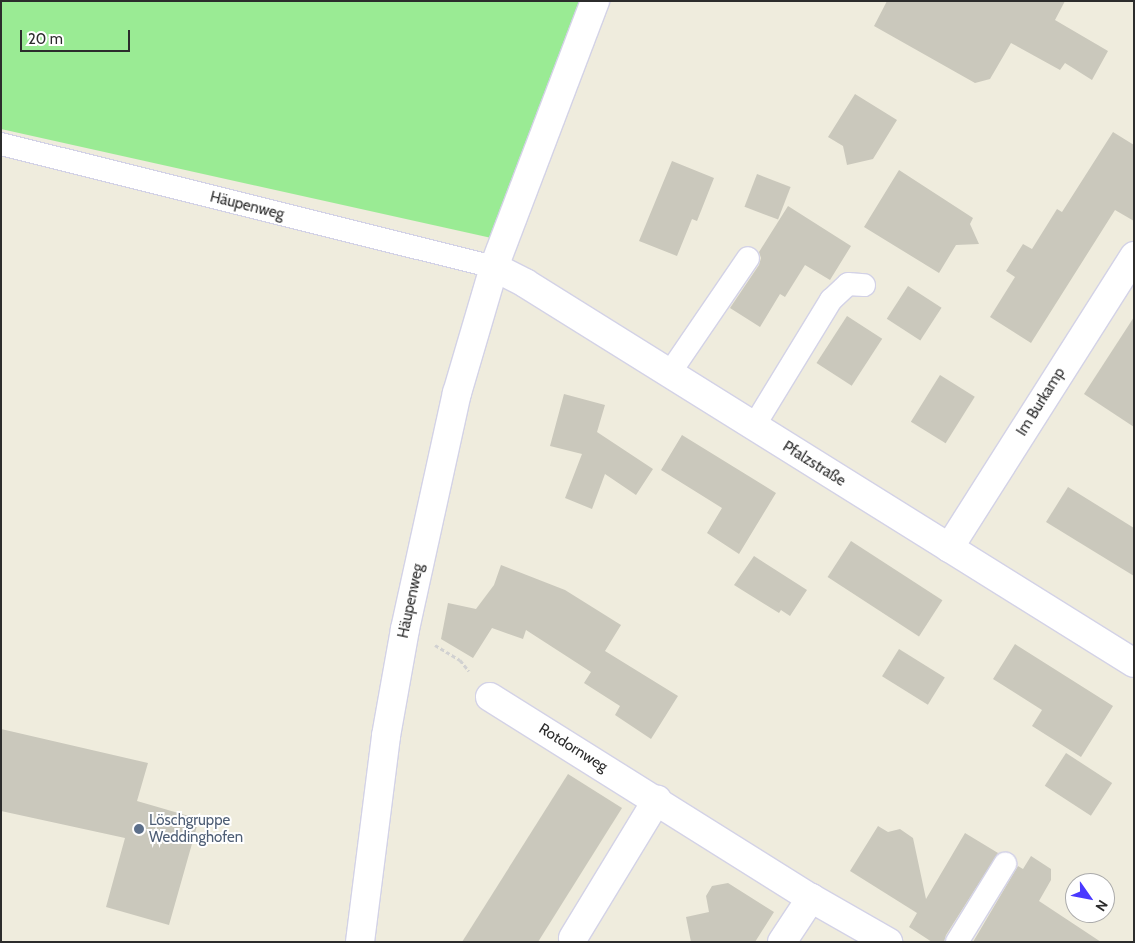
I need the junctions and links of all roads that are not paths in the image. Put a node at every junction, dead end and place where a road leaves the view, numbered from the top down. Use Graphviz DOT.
graph roads {
  1 [pos="595,1"];
  2 [pos="1,144"];
  3 [pos="1134,256"];
  4 [pos="748,258"];
  5 [pos="494,267"];
  6 [pos="864,285"];
  7 [pos="669,374"];
  8 [pos="754,426"];
  9 [pos="949,548"];
  10 [pos="1134,663"];
  11 [pos="490,696"];
  12 [pos="657,800"];
  13 [pos="1005,864"];
  14 [pos="810,898"];
  15 [pos="573,938"];
  16 [pos="360,942"];
  17 [pos="782,942"];
  18 [pos="888,942"];
  19 [pos="957,942"];
  1 -- 5 [label="street, Häupenweg"];
  2 -- 5 [label="lane, Häupenweg"];
  3 -- 9 [label="street, Im Burkamp"];
  4 -- 7 [label="lane"];
  5 -- 7 [label="street, Pfalzstraße"];
  5 -- 16 [label="street, Häupenweg"];
  6 -- 8 [label="lane"];
  7 -- 8 [label="street, Pfalzstraße"];
  8 -- 9 [label="street, Pfalzstraße"];
  9 -- 10 [label="street, Pfalzstraße"];
  11 -- 12 [label="street, Rotdornweg"];
  12 -- 14 [label="street, Rotdornweg"];
  12 -- 15 [label="street"];
  13 -- 19 [label="lane"];
  14 -- 17 [label="street"];
  14 -- 18 [label="street, Rotdornweg"];
}
